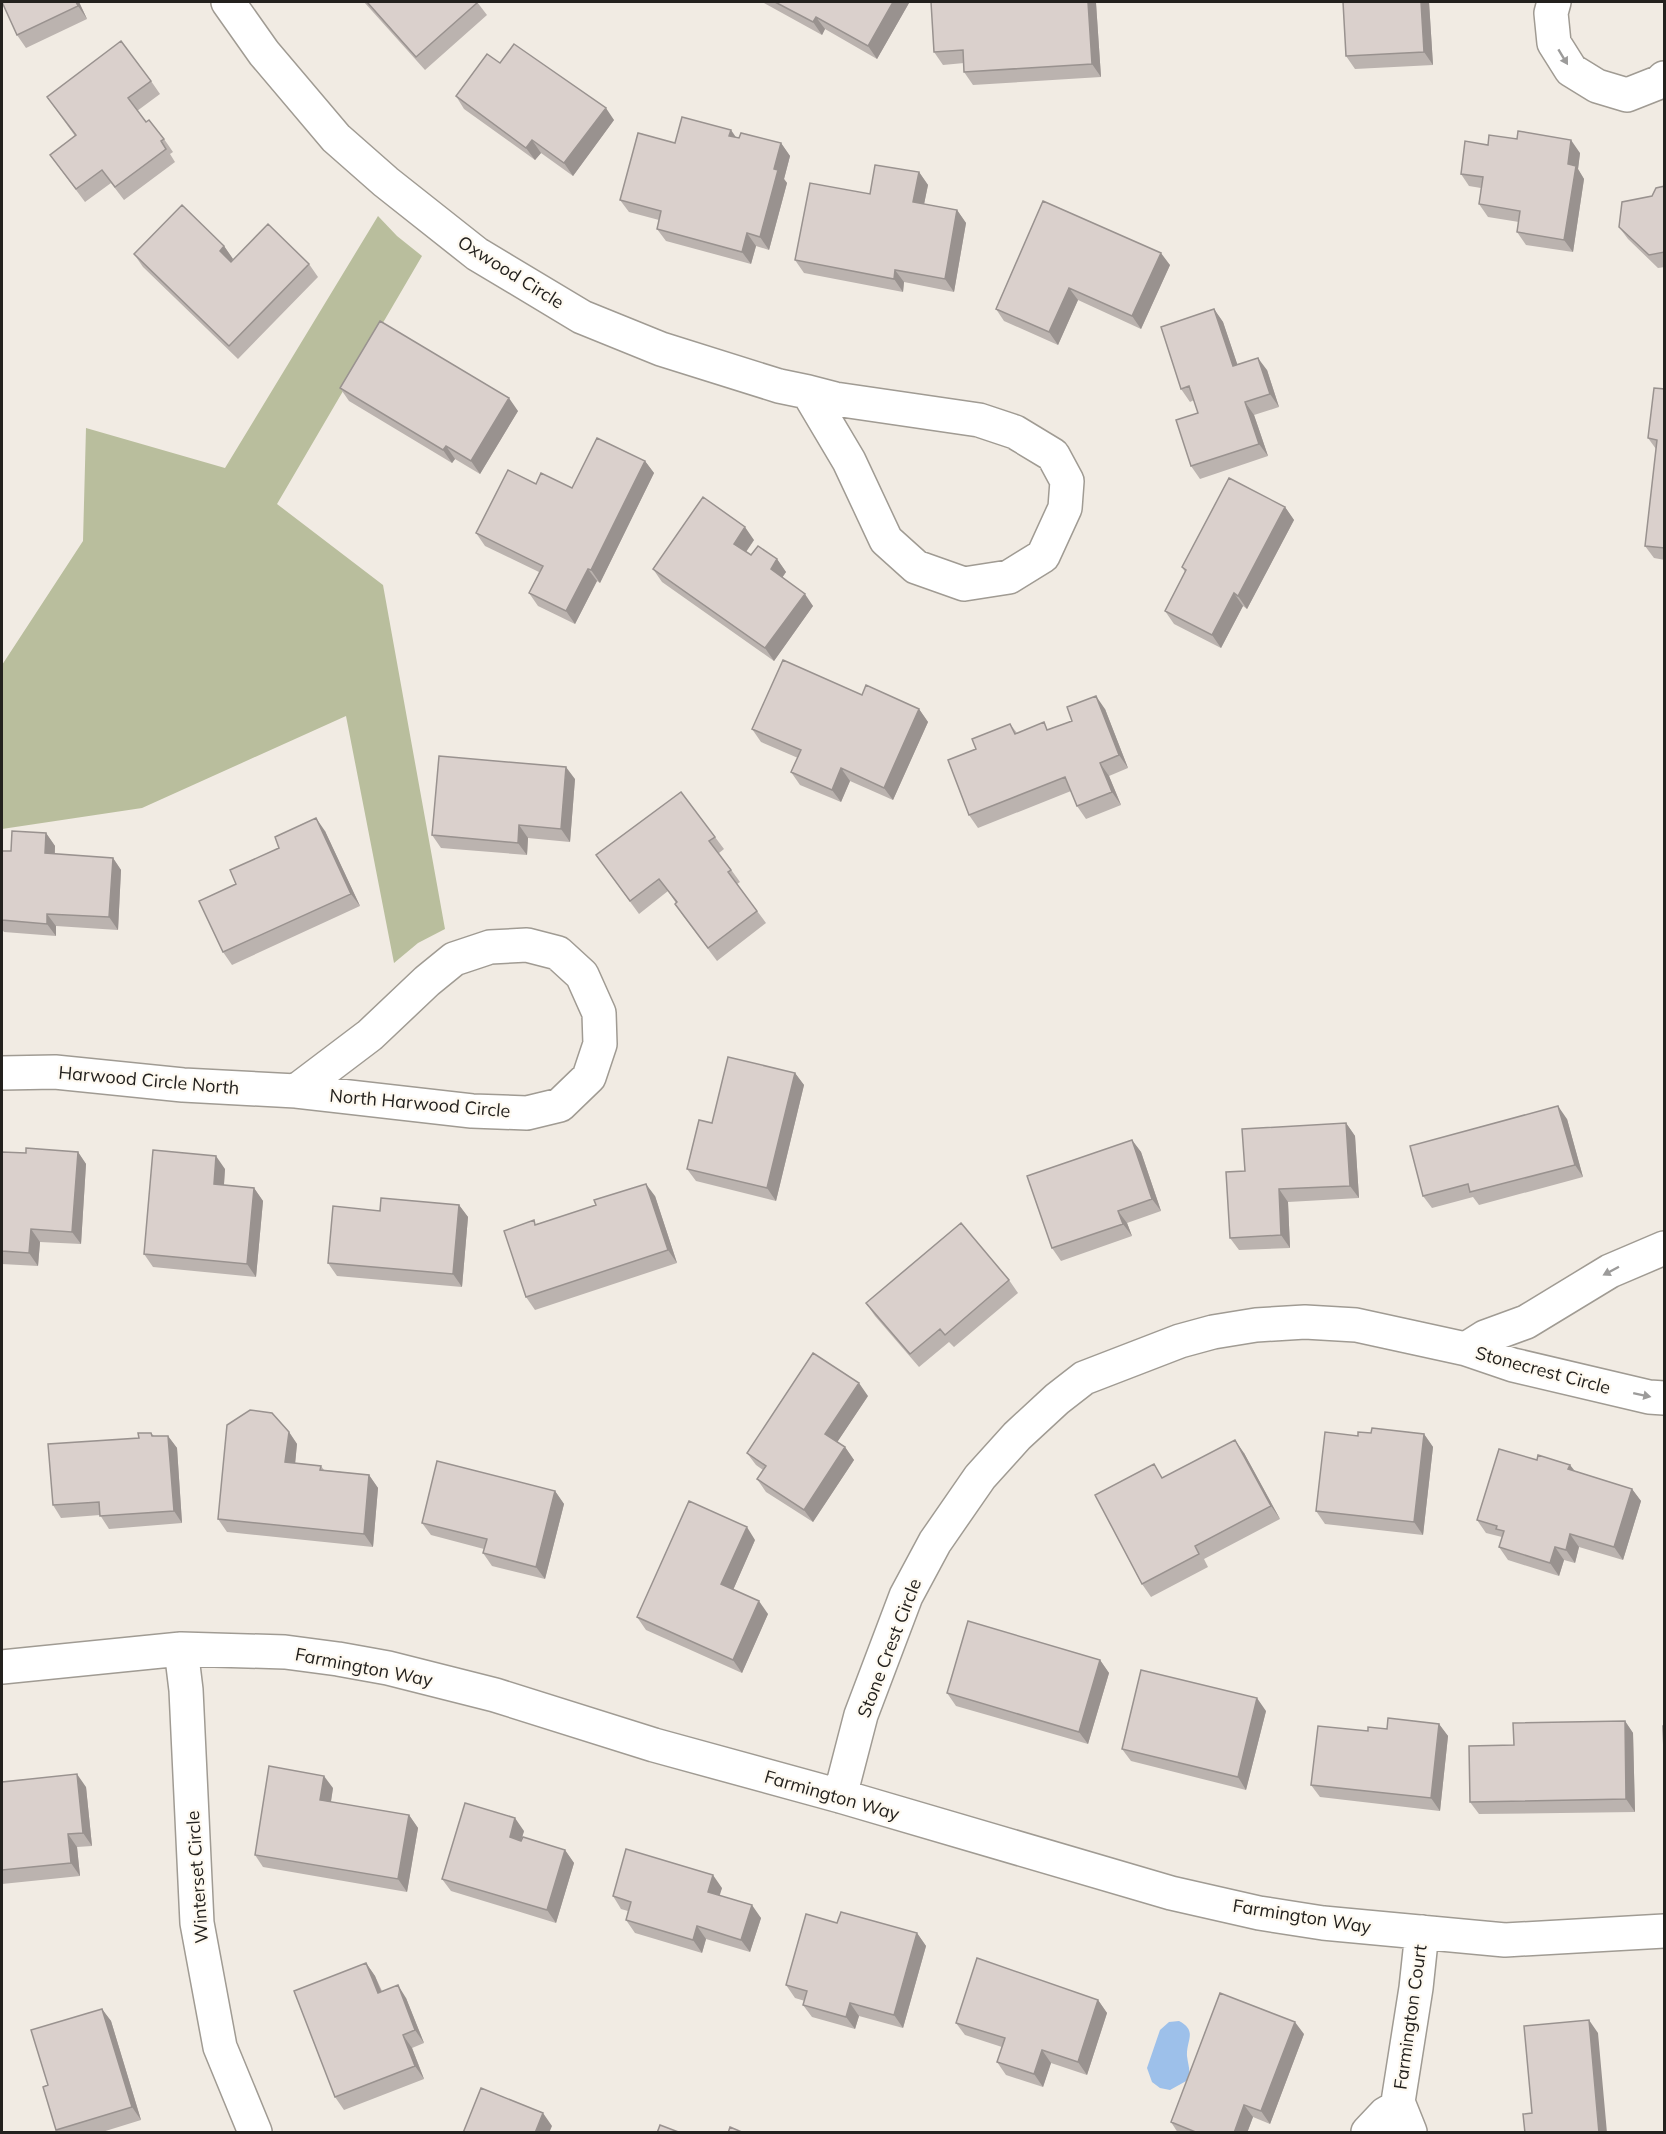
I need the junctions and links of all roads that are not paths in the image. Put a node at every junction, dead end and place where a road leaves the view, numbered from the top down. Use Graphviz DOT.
graph roads {
  1 [pos="228,2"];
  2 [pos="1554,2"];
  3 [pos="1665,78"];
  4 [pos="808,392"];
  5 [pos="2,1073"];
  6 [pos="296,1091"];
  7 [pos="1665,1248"];
  8 [pos="1466,1349"];
  9 [pos="1665,1398"];
  10 [pos="181,1649"];
  11 [pos="2,1667"];
  12 [pos="840,1796"];
  13 [pos="1665,1931"];
  14 [pos="1422,1932"];
  15 [pos="1398,2102"];
  16 [pos="255,2133"];
  17 [pos="1368,2133"];
  18 [pos="1410,2133"];
  1 -- 4 [label="street, Oxwood Circle"];
  2 -- 3 [label="street, one-way"];
  4 -- 4 [label="street, Oxwood Circle"];
  5 -- 6 [label="street, Harwood Circle North"];
  6 -- 6 [label="street, North Harwood Circle"];
  7 -- 8 [label="street, Stonecrest Circle, one-way"];
  8 -- 9 [label="street, Stonecrest Circle, one-way"];
  8 -- 12 [label="street, Stone Crest Circle"];
  10 -- 11 [label="street, Farmington Way"];
  10 -- 12 [label="street, Farmington Way"];
  10 -- 16 [label="street, Winterset Circle"];
  12 -- 14 [label="street, Farmington Way"];
  13 -- 14 [label="street, Farmington Way"];
  14 -- 15 [label="street, Farmington Court"];
  15 -- 17 [label="street, Farmington Court"];
  15 -- 18 [label="street, Farmington Court"];
}
